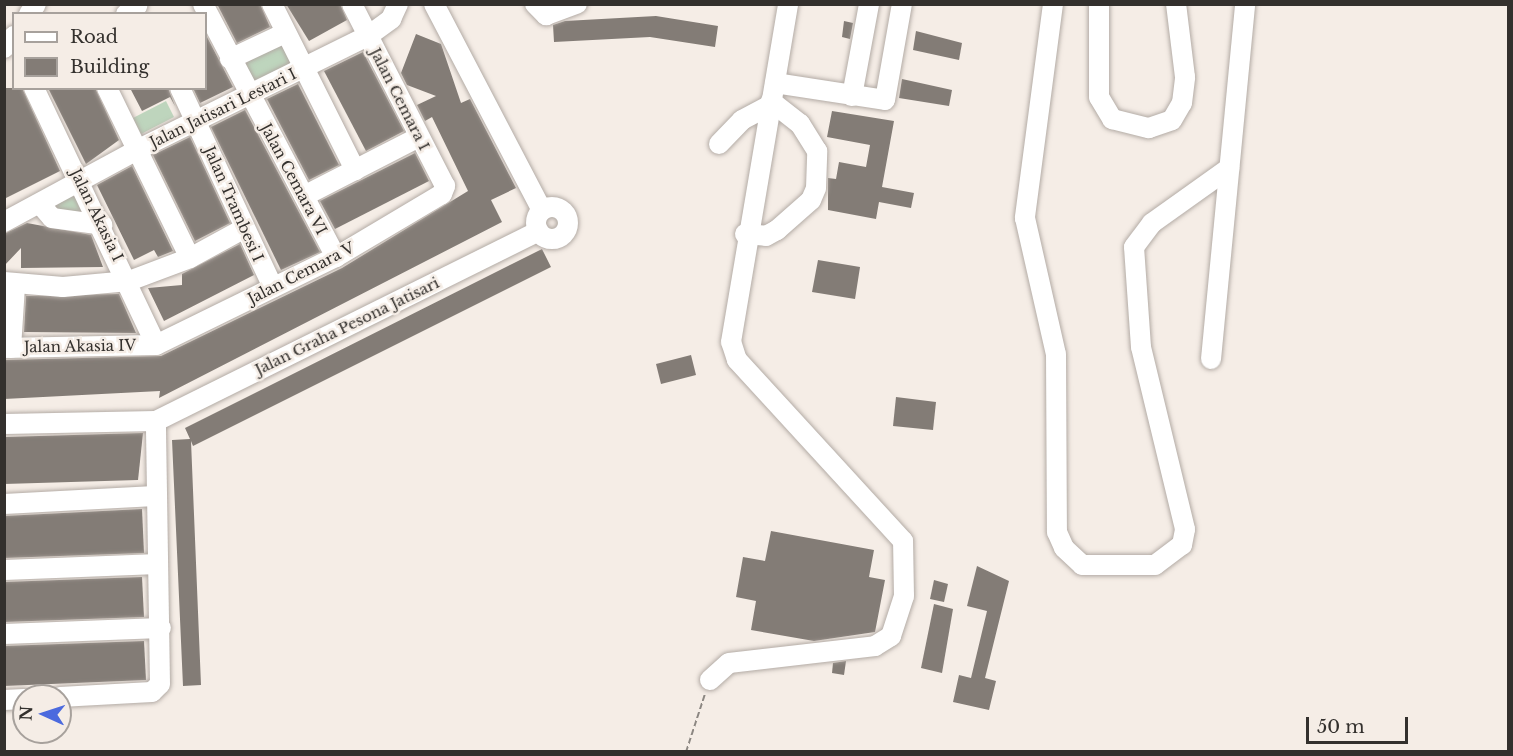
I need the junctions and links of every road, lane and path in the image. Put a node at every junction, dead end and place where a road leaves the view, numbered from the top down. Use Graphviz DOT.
graph roads {
  1 [pos="272,4"];
  2 [pos="352,4"];
  3 [pos="398,4"];
  4 [pos="434,4"];
  5 [pos="535,4"];
  6 [pos="577,4"];
  7 [pos="788,4"];
  8 [pos="1053,4"];
  9 [pos="1099,4"];
  10 [pos="1176,4"];
  11 [pos="1245,4"];
  12 [pos="868,9"];
  13 [pos="207,12"];
  14 [pos="901,12"];
  15 [pos="285,33"];
  16 [pos="368,36"];
  17 [pos="862,40"];
  18 [pos="895,45"];
  19 [pos="230,59"];
  20 [pos="304,69"];
  21 [pos="35,90"];
  22 [pos="108,90"];
  23 [pos="181,90"];
  24 [pos="772,96"];
  25 [pos="852,96"];
  26 [pos="250,98"];
  27 [pos="197,121"];
  28 [pos="419,137"];
  29 [pos="719,144"];
  30 [pos="139,148"];
  31 [pos="1229,168"];
  32 [pos="355,170"];
  33 [pos="81,181"];
  34 [pos="442,194"];
  35 [pos="304,196"];
  36 [pos="40,204"];
  37 [pos="542,211"];
  38 [pos="4,222"];
  39 [pos="103,225"];
  40 [pos="243,229"];
  41 [pos="538,231"];
  42 [pos="745,234"];
  43 [pos="336,257"];
  44 [pos="190,258"];
  45 [pos="129,281"];
  46 [pos="7,283"];
  47 [pos="273,287"];
  48 [pos="156,345"];
  49 [pos="8,348"];
  50 [pos="1211,359"];
  51 [pos="156,421"];
  52 [pos="4,424"];
  53 [pos="155,496"];
  54 [pos="4,504"];
  55 [pos="158,564"];
  56 [pos="4,570"];
  57 [pos="161,628"];
  58 [pos="4,634"];
  59 [pos="710,680"];
  60 [pos="72,696"];
  61 [pos="686,752"];
  1 -- 15 [label="street"];
  2 -- 16 [label="street, Jalan Cemara I"];
  3 -- 16 [label="street, Jalan Jatisari Lestari I"];
  4 -- 37 [label="street"];
  5 -- 6 [label="street"];
  7 -- 24 [label="street"];
  8 -- 31 [label="street"];
  9 -- 10 [label="street"];
  11 -- 31 [label="street"];
  12 -- 14 [label="street"];
  12 -- 17 [label="street"];
  13 -- 19 [label="street, Jalan Cemara VI"];
  14 -- 18 [label="street"];
  15 -- 19 [label="street"];
  15 -- 20 [label="street"];
  16 -- 20 [label="street, Jalan Jatisari Lestari I"];
  16 -- 28 [label="street, Jalan Cemara I"];
  17 -- 18 [label="street"];
  17 -- 25 [label="street"];
  18 -- 25 [label="street"];
  19 -- 26 [label="street, Jalan Cemara VI"];
  20 -- 26 [label="street, Jalan Jatisari Lestari I"];
  20 -- 32 [label="street"];
  21 -- 33 [label="street, Jalan Akasia I"];
  22 -- 30 [label="street"];
  23 -- 27 [label="street, Jalan Trambesi I"];
  24 -- 25 [label="street"];
  24 -- 29 [label="street"];
  24 -- 42 [label="street"];
  24 -- 42 [label="street"];
  26 -- 27 [label="street, Jalan Jatisari Lestari I"];
  26 -- 35 [label="street, Jalan Cemara VI"];
  27 -- 30 [label="street, Jalan Jatisari Lestari I"];
  27 -- 40 [label="street, Jalan Trambesi I"];
  28 -- 32 [label="street"];
  28 -- 34 [label="street, Jalan Cemara I"];
  30 -- 33 [label="street, Jalan Jatisari Lestari I"];
  30 -- 44 [label="street"];
  31 -- 50 [label="street"];
  32 -- 35 [label="street"];
  33 -- 36 [label="street, Jalan Jatisari Lestari I"];
  33 -- 39 [label="street, Jalan Akasia I"];
  34 -- 43 [label="street, Jalan Cemara V"];
  35 -- 43 [label="street, Jalan Cemara VI"];
  36 -- 38 [label="street, Jalan Jatisari Lestari I"];
  36 -- 39 [label="street"];
  37 -- 41 [label="street"];
  37 -- 41 [label="street, Jalan Graha Pesona Jatisari"];
  39 -- 45 [label="street, Jalan Akasia I"];
  40 -- 44 [label="street"];
  40 -- 47 [label="street, Jalan Trambesi I"];
  41 -- 51 [label="street, Jalan Graha Pesona Jatisari"];
  42 -- 59 [label="street"];
  43 -- 47 [label="street, Jalan Cemara V"];
  44 -- 45 [label="street"];
  45 -- 46 [label="street"];
  45 -- 48 [label="street, Jalan Akasia I"];
  46 -- 49 [label="street"];
  47 -- 48 [label="street, Jalan Cemara V"];
  48 -- 49 [label="street, Jalan Akasia IV"];
  51 -- 52 [label="street, Jalan Graha Pesona Jatisari"];
  51 -- 53 [label="street"];
  53 -- 54 [label="street"];
  53 -- 55 [label="street"];
  55 -- 56 [label="street"];
  55 -- 57 [label="street"];
  57 -- 58 [label="street"];
  57 -- 60 [label="street"];
  59 -- 61 [label="path"];
}
